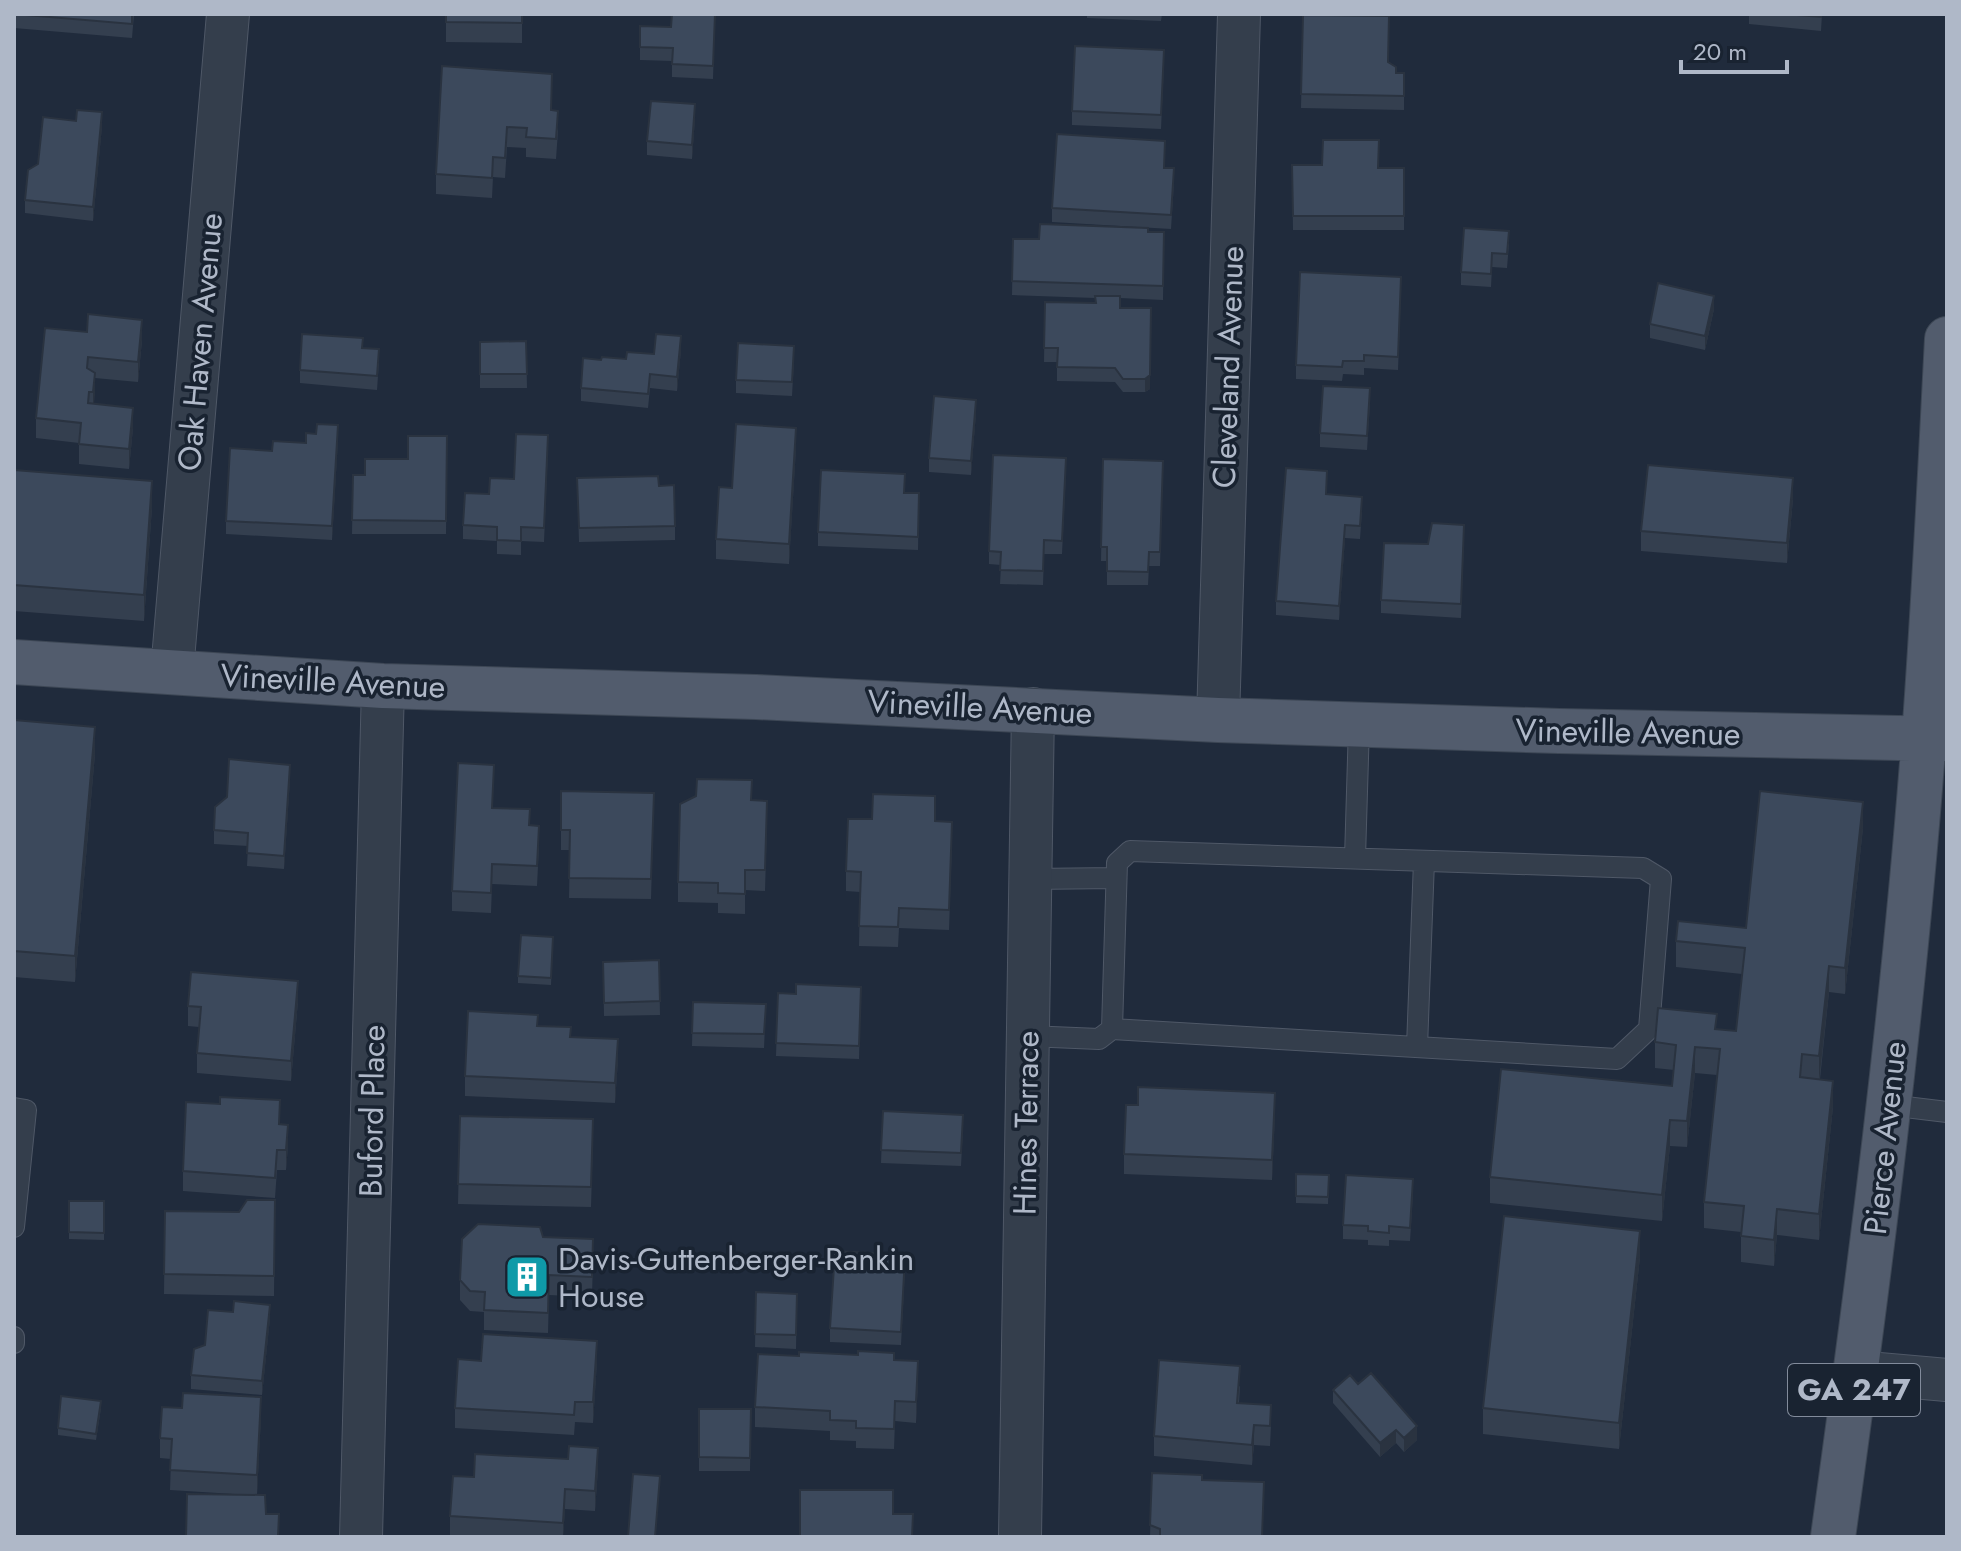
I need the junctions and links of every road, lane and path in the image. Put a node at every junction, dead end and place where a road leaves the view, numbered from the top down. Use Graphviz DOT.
graph roads {
  1 [pos="228,14"];
  2 [pos="1239,14"];
  3 [pos="1947,339"];
  4 [pos="14,662"];
  5 [pos="172,671"];
  6 [pos="383,686"];
  7 [pos="1033,709"];
  8 [pos="1218,720"];
  9 [pos="1359,725"];
  10 [pos="1941,729"];
  11 [pos="1355,858"];
  12 [pos="1424,861"];
  13 [pos="1116,878"];
  14 [pos="1030,879"];
  15 [pos="1112,1029"];
  16 [pos="1028,1036"];
  17 [pos="1417,1047"];
  18 [pos="1889,1105"];
  19 [pos="14,1108"];
  20 [pos="1947,1112"];
  21 [pos="14,1227"];
  22 [pos="1856,1372"];
  23 [pos="1947,1380"];
  24 [pos="361,1537"];
  25 [pos="1020,1537"];
  26 [pos="1833,1537"];
  1 -- 5 [label="street, Oak Haven Avenue"];
  2 -- 8 [label="street, Cleveland Avenue"];
  3 -- 10 [label="main road, Pierce Avenue"];
  4 -- 5 [label="main road, Vineville Avenue"];
  5 -- 6 [label="main road, Vineville Avenue"];
  6 -- 7 [label="main road, Vineville Avenue"];
  6 -- 24 [label="street, Buford Place"];
  7 -- 8 [label="main road, Vineville Avenue"];
  7 -- 14 [label="street, Hines Terrace"];
  8 -- 9 [label="main road, Vineville Avenue"];
  9 -- 10 [label="main road, Vineville Avenue"];
  9 -- 11 [label="lane"];
  10 -- 18 [label="main road, Pierce Avenue / GA 247"];
  11 -- 12 [label="lane"];
  11 -- 13 [label="lane"];
  12 -- 17 [label="lane"];
  12 -- 17 [label="lane"];
  13 -- 14 [label="lane"];
  13 -- 15 [label="lane"];
  14 -- 16 [label="street, Hines Terrace"];
  15 -- 16 [label="lane"];
  15 -- 17 [label="lane"];
  16 -- 25 [label="street, Hines Terrace"];
  18 -- 20 [label="lane"];
  18 -- 22 [label="main road, Pierce Avenue / GA 247"];
  19 -- 21 [label="lane"];
  22 -- 23 [label="street"];
  22 -- 26 [label="main road, Pierce Avenue / GA 247"];
}
